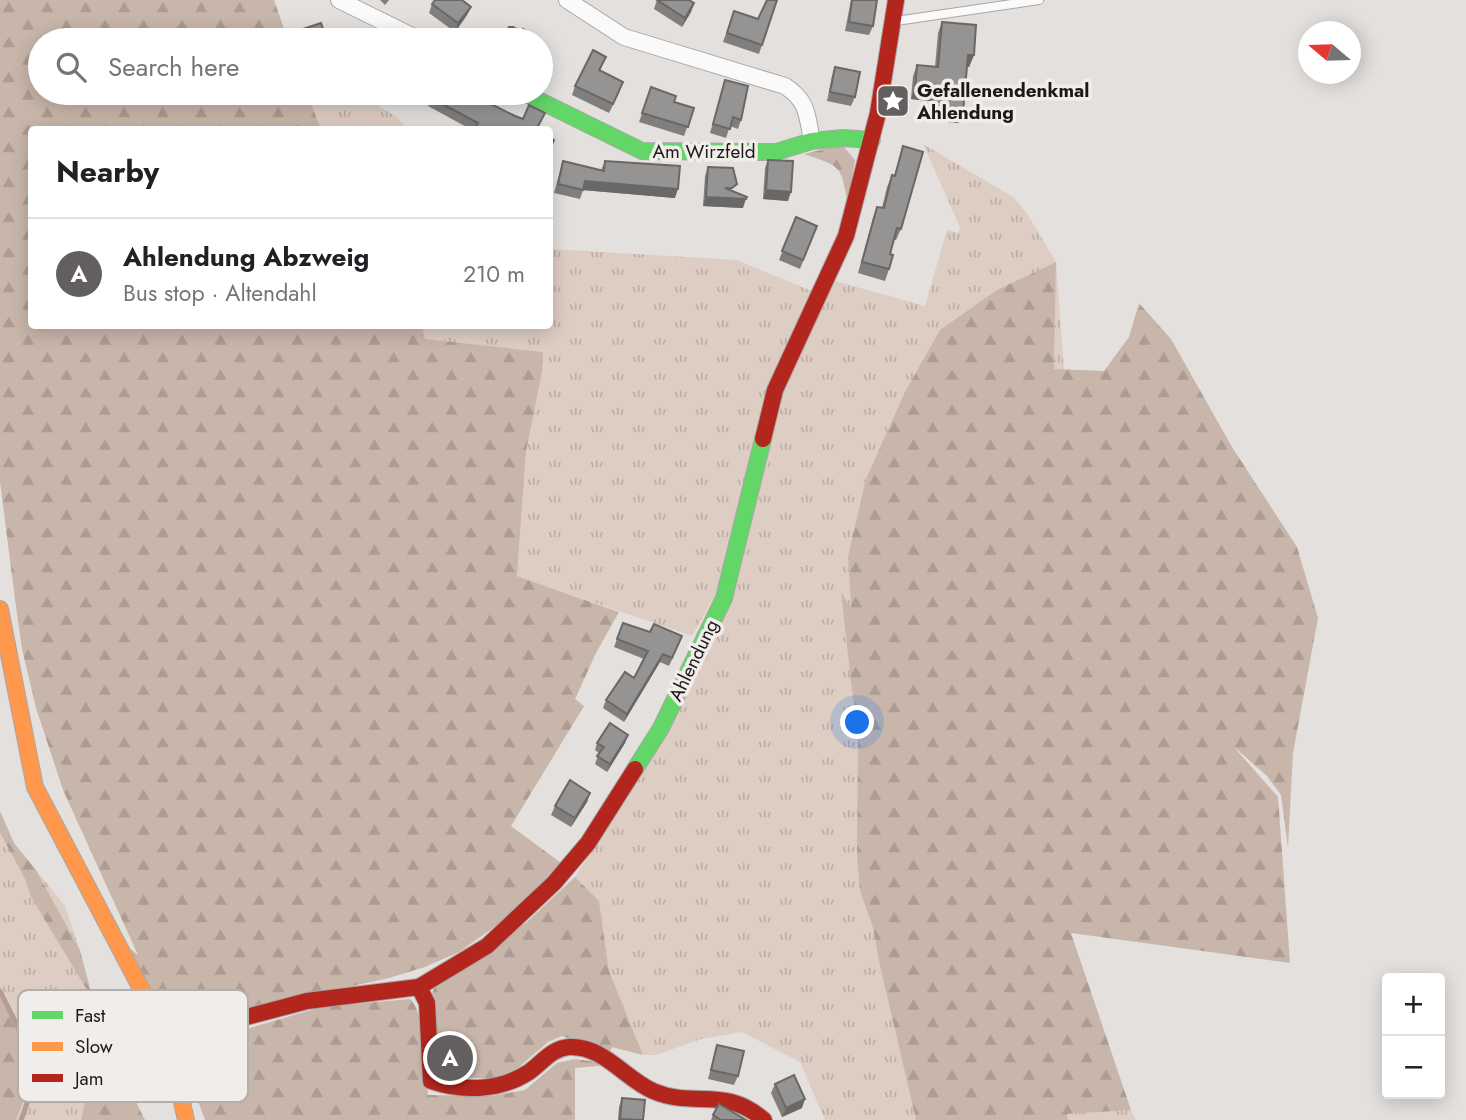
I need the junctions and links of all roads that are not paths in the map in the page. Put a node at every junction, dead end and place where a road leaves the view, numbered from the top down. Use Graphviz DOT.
graph roads {
  1 [pos="339,0"];
  2 [pos="567,0"];
  3 [pos="896,0"];
  4 [pos="1039,0"];
  5 [pos="893,22"];
  6 [pos="396,28"];
  7 [pos="548,105"];
  8 [pos="872,140"];
  9 [pos="812,141"];
  10 [pos="0,609"];
  11 [pos="419,988"];
  12 [pos="142,990"];
  13 [pos="248,1016"];
  14 [pos="182,1102"];
  15 [pos="186,1120"];
  16 [pos="764,1120"];
  1 -- 6 [label="street"];
  2 -- 9 [label="street"];
  3 -- 5 [label="street, Ahlendung"];
  4 -- 5 [label="lane"];
  5 -- 8 [label="street, Ahlendung"];
  7 -- 9 [label="street, Am Wirzfeld"];
  8 -- 9 [label="street, Am Wirzfeld"];
  8 -- 11 [label="street, Ahlendung"];
  10 -- 12 [label="street"];
  11 -- 13 [label="street, Ahlendung"];
  11 -- 16 [label="street"];
  14 -- 15 [label="street"];
}
